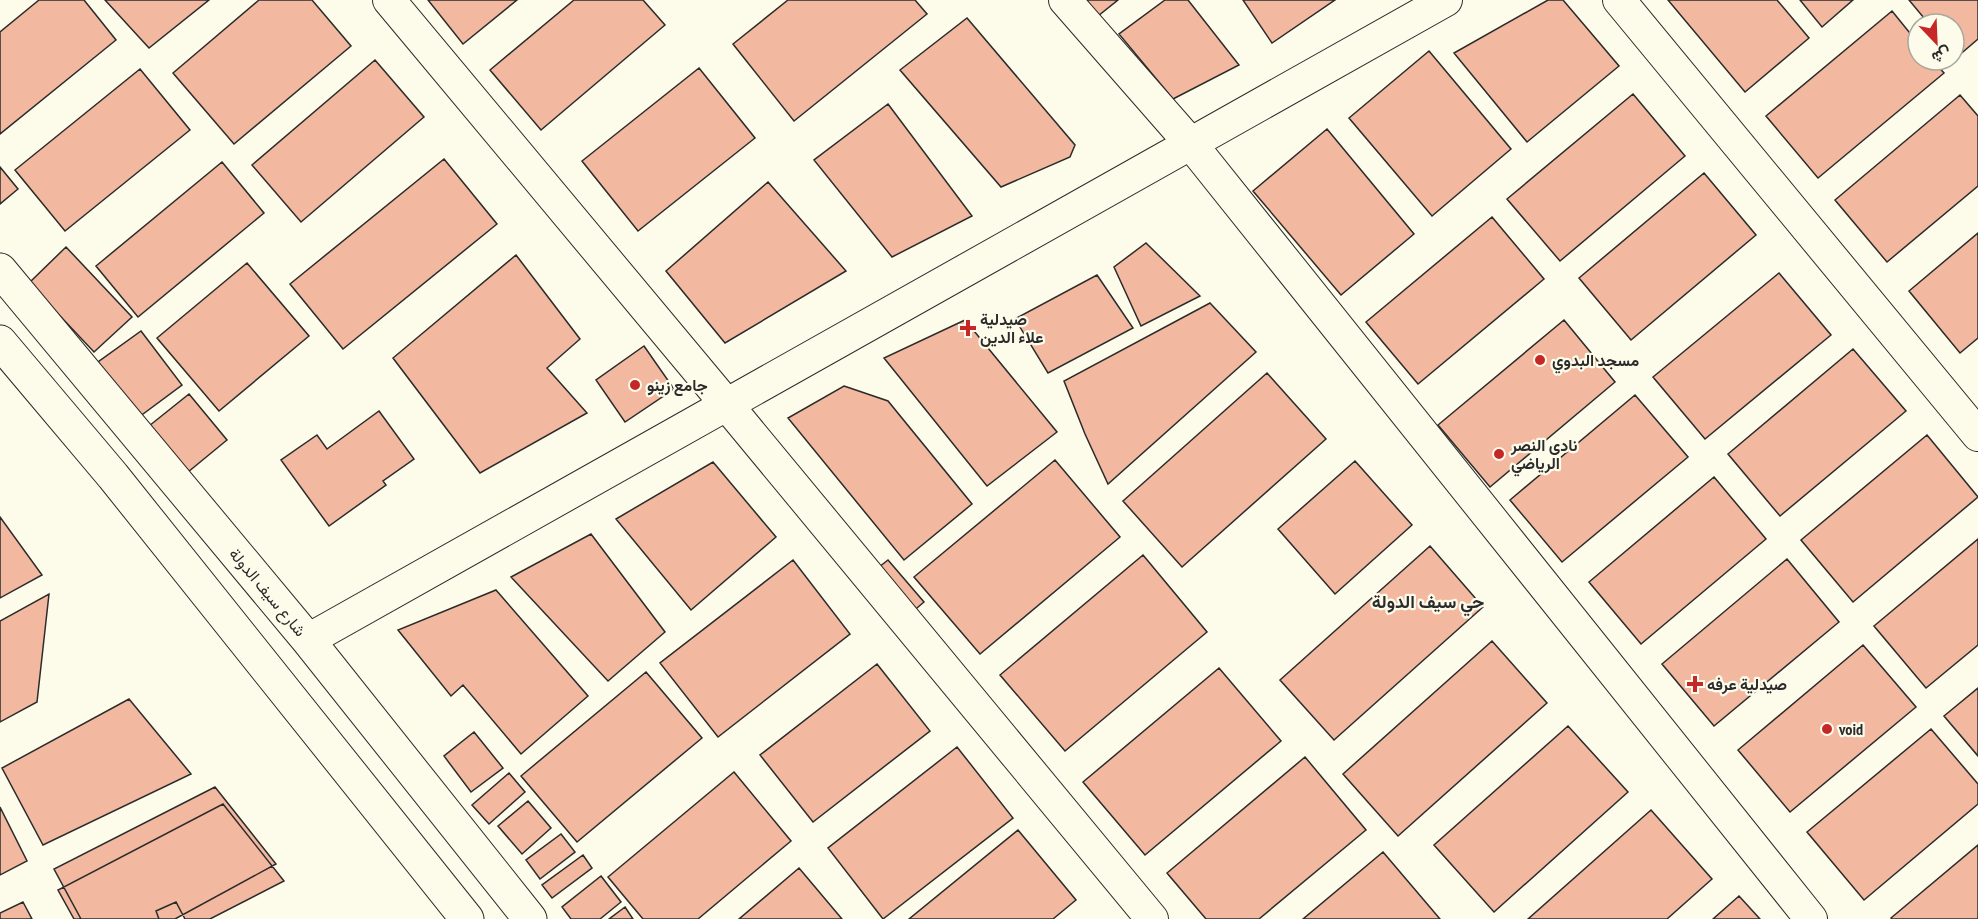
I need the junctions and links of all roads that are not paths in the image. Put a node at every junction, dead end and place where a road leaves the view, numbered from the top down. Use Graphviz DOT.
graph roads {
  1 [pos="388,0"];
  2 [pos="1065,0"];
  3 [pos="1446,0"];
  4 [pos="1619,0"];
  5 [pos="1191,144"];
  6 [pos="0,270"];
  7 [pos="0,342"];
  8 [pos="727,405"];
  9 [pos="1978,435"];
  10 [pos="308,640"];
  11 [pos="467,919"];
  12 [pos="530,919"];
  13 [pos="1152,919"];
  14 [pos="1811,919"];
  1 -- 8 [label="street"];
  2 -- 5 [label="street"];
  3 -- 5 [label="street"];
  4 -- 9 [label="street"];
  5 -- 8 [label="street"];
  5 -- 14 [label="street"];
  6 -- 10 [label="main road, شارع سيف الدولة"];
  7 -- 11 [label="main road"];
  8 -- 10 [label="street"];
  8 -- 13 [label="street"];
  10 -- 12 [label="main road, شارع سيف الدولة"];
}
